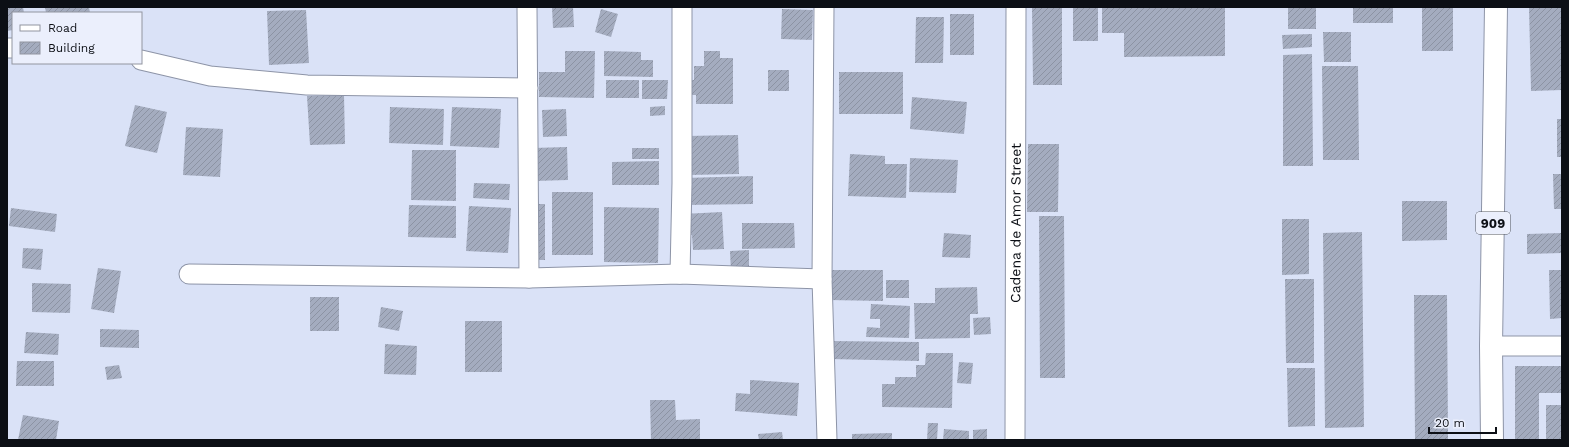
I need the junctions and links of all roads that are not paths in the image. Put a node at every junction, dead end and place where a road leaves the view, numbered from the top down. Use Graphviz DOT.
graph roads {
  1 [pos="527,7"];
  2 [pos="682,7"];
  3 [pos="824,7"];
  4 [pos="1016,7"];
  5 [pos="1496,7"];
  6 [pos="142,60"];
  7 [pos="528,88"];
  8 [pos="189,274"];
  9 [pos="680,274"];
  10 [pos="529,278"];
  11 [pos="822,280"];
  12 [pos="1491,346"];
  13 [pos="1562,346"];
  14 [pos="827,440"];
  15 [pos="1015,440"];
  16 [pos="1492,440"];
  1 -- 7 [label="street"];
  2 -- 9 [label="street"];
  3 -- 11 [label="street"];
  4 -- 15 [label="street, Cadena de Amor Street"];
  5 -- 12 [label="main road, 909"];
  6 -- 7 [label="street"];
  7 -- 10 [label="street"];
  8 -- 10 [label="street"];
  9 -- 10 [label="street"];
  9 -- 11 [label="street"];
  11 -- 14 [label="street"];
  12 -- 13 [label="street"];
  12 -- 16 [label="main road, 909"];
}
